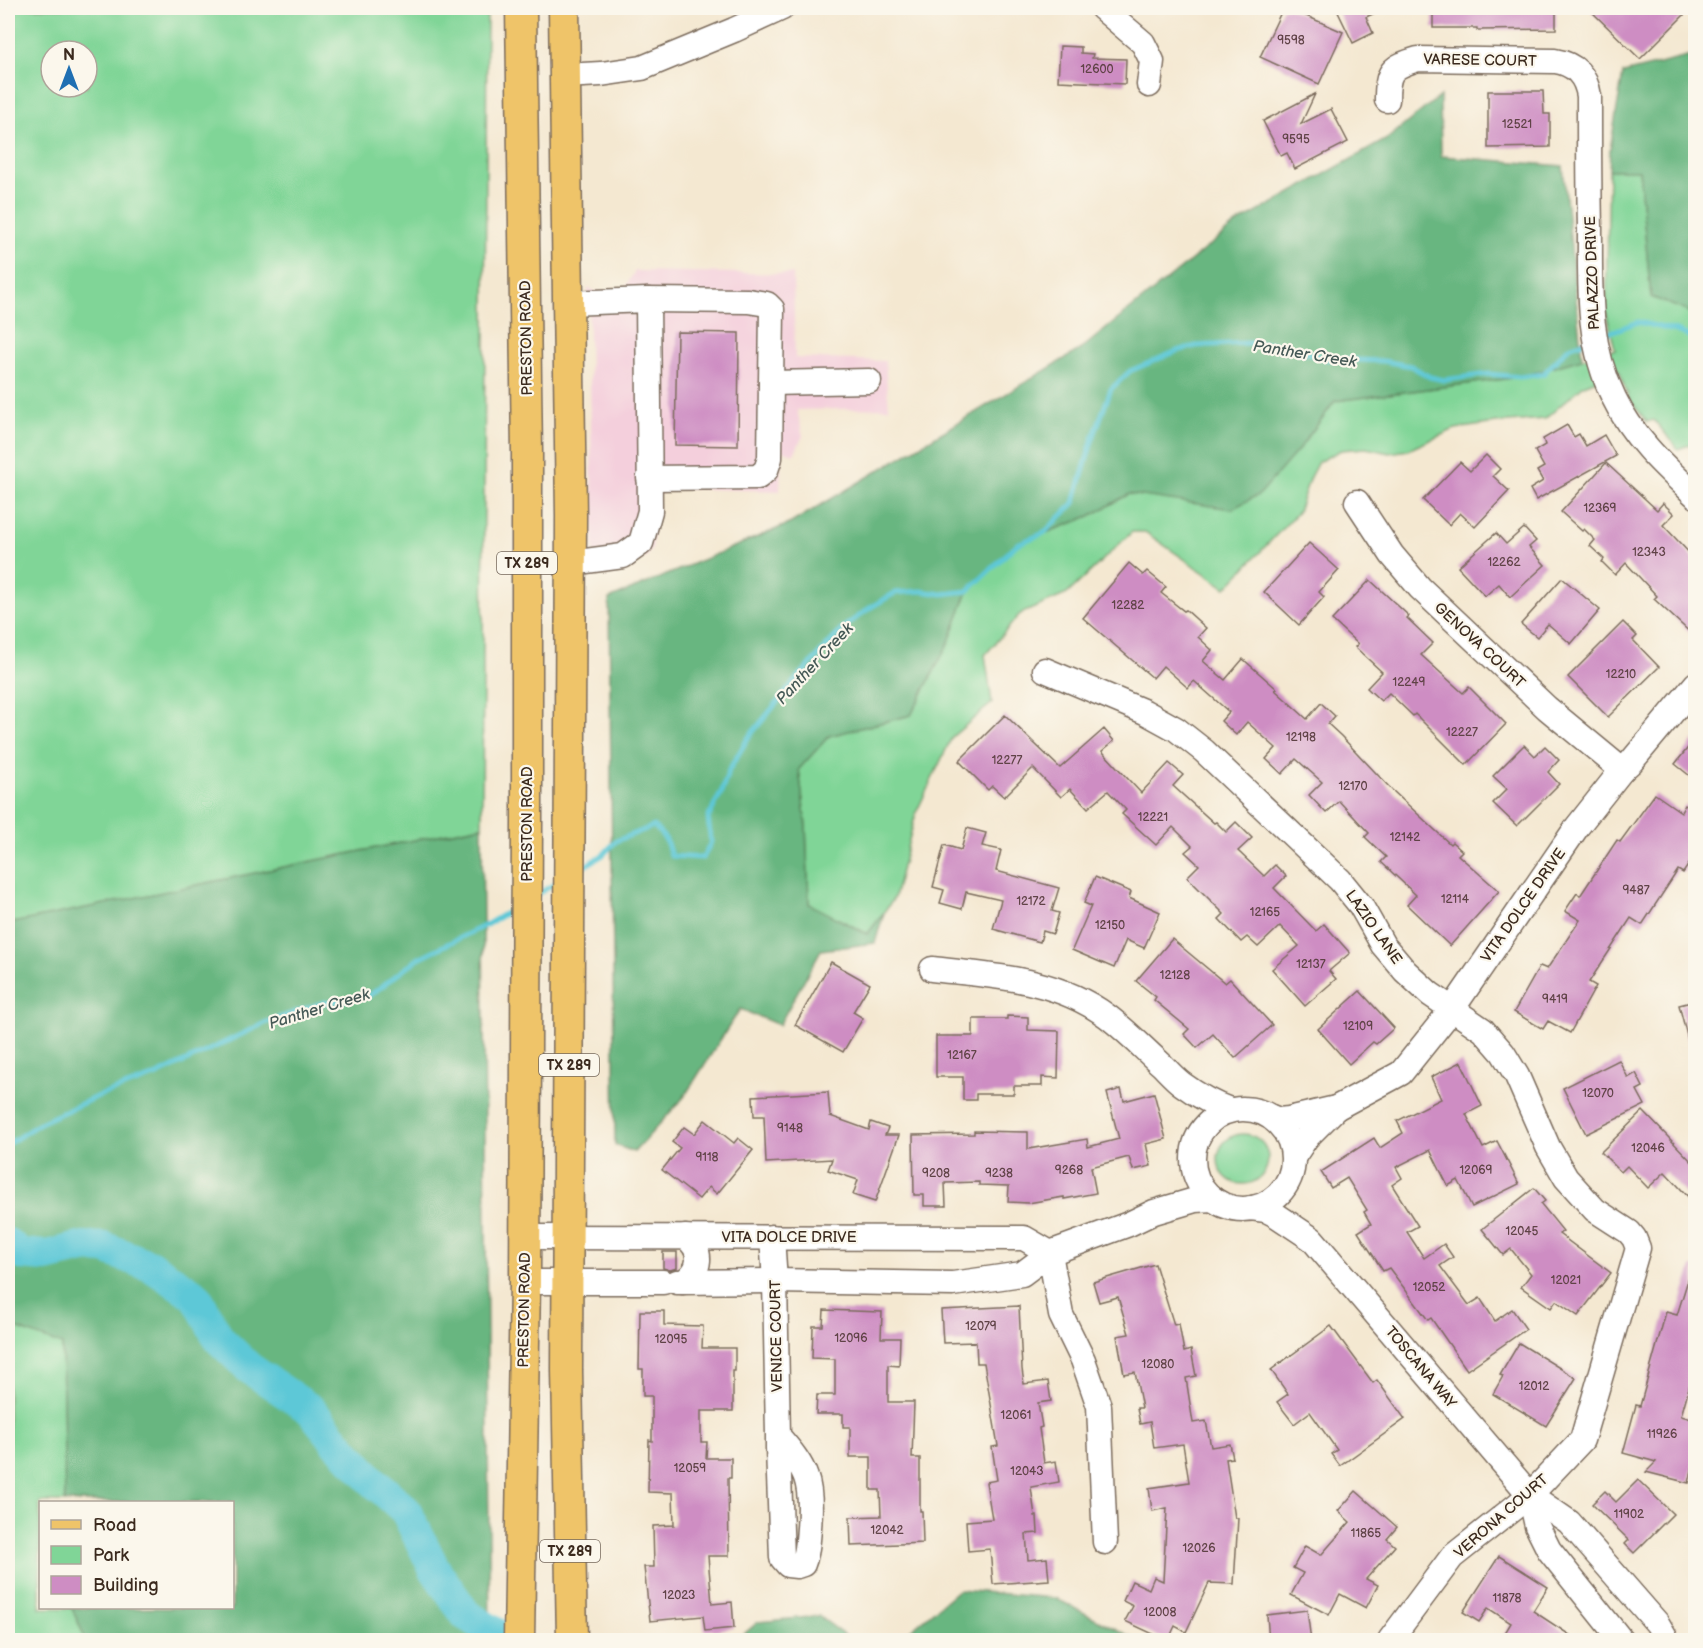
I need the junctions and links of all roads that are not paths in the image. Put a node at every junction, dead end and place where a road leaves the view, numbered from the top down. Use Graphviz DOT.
graph roads {
  1 [pos="521,8"];
  2 [pos="564,8"];
  3 [pos="782,8"];
  4 [pos="1102,8"];
  5 [pos="564,76"];
  6 [pos="1149,85"];
  7 [pos="1588,88"];
  8 [pos="1387,100"];
  9 [pos="648,300"];
  10 [pos="568,303"];
  11 [pos="525,304"];
  12 [pos="869,381"];
  13 [pos="771,383"];
  14 [pos="649,478"];
  15 [pos="1695,496"];
  16 [pos="1357,502"];
  17 [pos="571,563"];
  18 [pos="1045,670"];
  19 [pos="1695,684"];
  20 [pos="1622,770"];
  21 [pos="932,969"];
  22 [pos="1453,1008"];
  23 [pos="1181,1083"];
  24 [pos="1336,1108"];
  25 [pos="1230,1110"];
  26 [pos="1271,1117"];
  27 [pos="1195,1150"];
  28 [pos="1293,1164"];
  29 [pos="1213,1199"];
  30 [pos="1251,1209"];
  31 [pos="1154,1212"];
  32 [pos="525,1237"];
  33 [pos="568,1237"];
  34 [pos="686,1237"];
  35 [pos="772,1237"];
  36 [pos="1312,1239"];
  37 [pos="1638,1248"];
  38 [pos="1050,1253"];
  39 [pos="775,1281"];
  40 [pos="525,1282"];
  41 [pos="568,1282"];
  42 [pos="674,1282"];
  43 [pos="778,1436"];
  44 [pos="1530,1495"];
  45 [pos="1105,1542"];
  46 [pos="572,1637"];
  47 [pos="519,1641"];
  48 [pos="1390,1641"];
  49 [pos="1621,1641"];
  50 [pos="1666,1641"];
  1 -- 11 [label="main road, PRESTON ROAD / TX 289"];
  2 -- 5 [label="main road, TX 289"];
  3 -- 5 [label="street"];
  4 -- 6 [label="street"];
  5 -- 10 [label="main road, TX 289"];
  7 -- 8 [label="street, VARESE COURT"];
  7 -- 15 [label="street, PALAZZO DRIVE"];
  9 -- 10 [label="street"];
  9 -- 13 [label="street"];
  9 -- 14 [label="street"];
  10 -- 11 [label="main road"];
  10 -- 17 [label="main road, TX 289"];
  11 -- 32 [label="main road, PRESTON ROAD / TX 289"];
  12 -- 13 [label="street"];
  13 -- 14 [label="street"];
  14 -- 17 [label="street"];
  16 -- 20 [label="street, GENOVA COURT"];
  17 -- 33 [label="main road, TX 289"];
  18 -- 22 [label="street, LAZIO LANE"];
  19 -- 20 [label="street, VITA DOLCE DRIVE"];
  20 -- 22 [label="street, VITA DOLCE DRIVE"];
  21 -- 23 [label="street"];
  22 -- 24 [label="street, VITA DOLCE DRIVE"];
  22 -- 37 [label="street, LAZIO LANE"];
  23 -- 25 [label="street"];
  23 -- 27 [label="street"];
  24 -- 26 [label="street, VITA DOLCE DRIVE"];
  24 -- 28 [label="street, VITA DOLCE DRIVE"];
  25 -- 26 [label="street"];
  25 -- 27 [label="street"];
  26 -- 28 [label="street"];
  27 -- 29 [label="street"];
  27 -- 31 [label="street"];
  28 -- 30 [label="street"];
  28 -- 36 [label="street, TOSCANA WAY"];
  29 -- 30 [label="street"];
  29 -- 31 [label="street"];
  30 -- 36 [label="street, TOSCANA WAY"];
  31 -- 38 [label="street"];
  32 -- 33 [label="street, VITA DOLCE DRIVE"];
  32 -- 40 [label="main road, PRESTON ROAD / TX 289"];
  33 -- 34 [label="street, VITA DOLCE DRIVE"];
  33 -- 41 [label="main road, TX 289"];
  34 -- 35 [label="street, VITA DOLCE DRIVE"];
  34 -- 42 [label="street"];
  35 -- 38 [label="street, VITA DOLCE DRIVE"];
  35 -- 39 [label="street, VENICE COURT"];
  36 -- 44 [label="street, TOSCANA WAY"];
  37 -- 44 [label="street, VERONA COURT"];
  38 -- 39 [label="street"];
  38 -- 45 [label="street"];
  39 -- 42 [label="street"];
  39 -- 43 [label="street, VENICE COURT"];
  40 -- 41 [label="street"];
  40 -- 47 [label="main road, PRESTON ROAD / TX 289"];
  41 -- 42 [label="street"];
  41 -- 46 [label="main road, TX 289"];
  44 -- 48 [label="street, VERONA COURT"];
  44 -- 49 [label="street, TOSCANA WAY"];
  44 -- 50 [label="street, TOSCANA WAY"];
}
